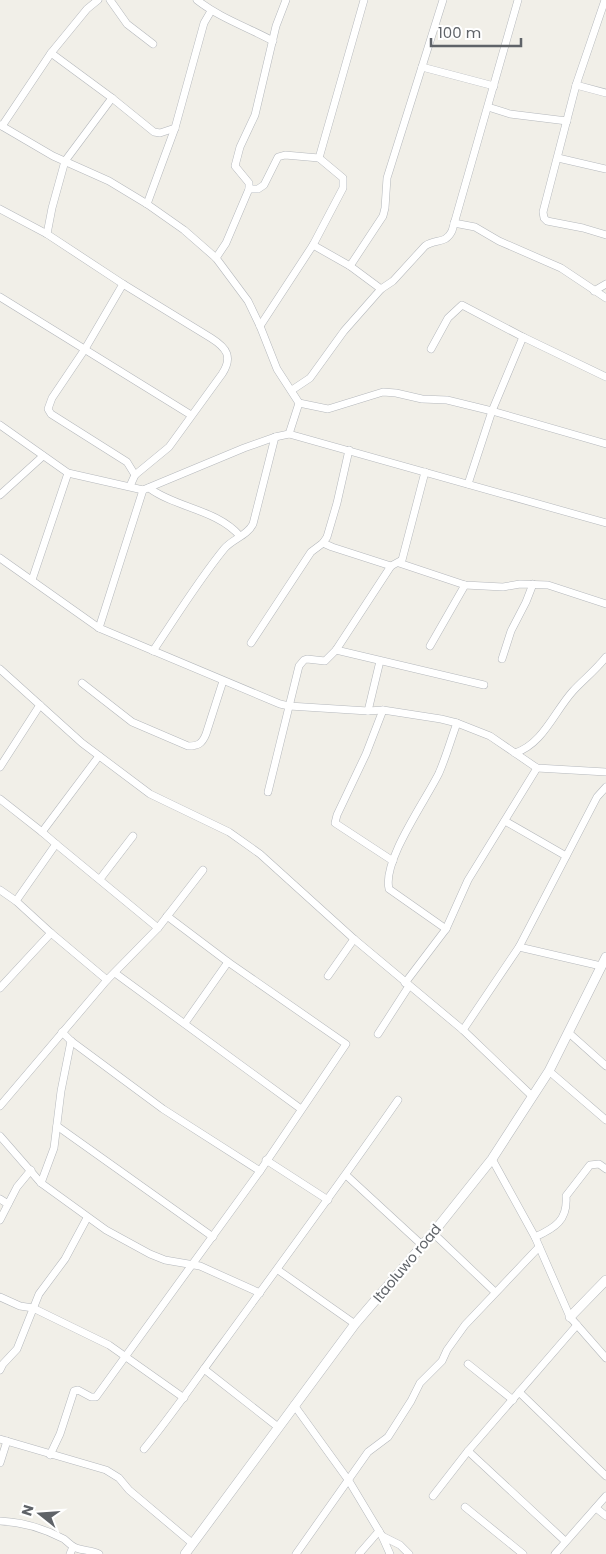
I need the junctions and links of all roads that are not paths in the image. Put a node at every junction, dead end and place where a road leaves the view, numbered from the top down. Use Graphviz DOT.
graph roads {
  1 [pos="98,0"];
  2 [pos="110,0"];
  3 [pos="197,0"];
  4 [pos="286,0"];
  5 [pos="364,0"];
  6 [pos="443,0"];
  7 [pos="518,0"];
  8 [pos="604,0"];
  9 [pos="211,11"];
  10 [pos="604,12"];
  11 [pos="273,41"];
  12 [pos="153,44"];
  13 [pos="51,53"];
  14 [pos="422,67"];
  15 [pos="576,85"];
  16 [pos="494,86"];
  17 [pos="606,93"];
  18 [pos="112,98"];
  19 [pos="488,107"];
  20 [pos="567,122"];
  21 [pos="1,126"];
  22 [pos="175,128"];
  23 [pos="318,158"];
  24 [pos="558,158"];
  25 [pos="65,161"];
  26 [pos="606,169"];
  27 [pos="249,189"];
  28 [pos="148,204"];
  29 [pos="0,209"];
  30 [pos="454,223"];
  31 [pos="47,234"];
  32 [pos="606,235"];
  33 [pos="313,245"];
  34 [pos="216,258"];
  35 [pos="350,266"];
  36 [pos="123,284"];
  37 [pos="606,284"];
  38 [pos="381,289"];
  39 [pos="594,291"];
  40 [pos="0,297"];
  41 [pos="606,298"];
  42 [pos="260,326"];
  43 [pos="522,337"];
  44 [pos="85,349"];
  45 [pos="431,349"];
  46 [pos="606,377"];
  47 [pos="292,390"];
  48 [pos="299,403"];
  49 [pos="492,411"];
  50 [pos="191,415"];
  51 [pos="0,425"];
  52 [pos="289,434"];
  53 [pos="274,437"];
  54 [pos="606,444"];
  55 [pos="349,450"];
  56 [pos="43,456"];
  57 [pos="425,472"];
  58 [pos="68,473"];
  59 [pos="134,475"];
  60 [pos="468,484"];
  61 [pos="130,486"];
  62 [pos="146,489"];
  63 [pos="0,495"];
  64 [pos="606,522"];
  65 [pos="240,536"];
  66 [pos="324,543"];
  67 [pos="0,558"];
  68 [pos="399,563"];
  69 [pos="391,566"];
  70 [pos="32,580"];
  71 [pos="533,584"];
  72 [pos="465,585"];
  73 [pos="606,604"];
  74 [pos="100,628"];
  75 [pos="251,643"];
  76 [pos="430,646"];
  77 [pos="336,650"];
  78 [pos="153,651"];
  79 [pos="606,657"];
  80 [pos="502,659"];
  81 [pos="380,661"];
  82 [pos="0,669"];
  83 [pos="223,681"];
  84 [pos="82,683"];
  85 [pos="484,685"];
  86 [pos="40,705"];
  87 [pos="289,706"];
  88 [pos="383,710"];
  89 [pos="368,711"];
  90 [pos="457,723"];
  91 [pos="515,753"];
  92 [pos="99,756"];
  93 [pos="0,767"];
  94 [pos="537,768"];
  95 [pos="606,772"];
  96 [pos="606,787"];
  97 [pos="268,792"];
  98 [pos="0,799"];
  99 [pos="505,821"];
  100 [pos="42,832"];
  101 [pos="133,836"];
  102 [pos="56,844"];
  103 [pos="566,856"];
  104 [pos="393,861"];
  105 [pos="203,870"];
  106 [pos="100,879"];
  107 [pos="0,890"];
  108 [pos="16,902"];
  109 [pos="167,916"];
  110 [pos="158,928"];
  111 [pos="446,929"];
  112 [pos="50,933"];
  113 [pos="354,939"];
  114 [pos="519,947"];
  115 [pos="606,957"];
  116 [pos="228,962"];
  117 [pos="601,966"];
  118 [pos="115,972"];
  119 [pos="328,976"];
  120 [pos="107,980"];
  121 [pos="407,984"];
  122 [pos="0,988"];
  123 [pos="186,1023"];
  124 [pos="463,1030"];
  125 [pos="62,1032"];
  126 [pos="569,1033"];
  127 [pos="378,1034"];
  128 [pos="71,1042"];
  129 [pos="606,1066"];
  130 [pos="549,1071"];
  131 [pos="532,1096"];
  132 [pos="398,1100"];
  133 [pos="0,1106"];
  134 [pos="301,1109"];
  135 [pos="606,1120"];
  136 [pos="57,1126"];
  137 [pos="0,1136"];
  138 [pos="492,1159"];
  139 [pos="266,1160"];
  140 [pos="606,1169"];
  141 [pos="31,1170"];
  142 [pos="260,1171"];
  143 [pos="346,1175"];
  144 [pos="41,1183"];
  145 [pos="0,1199"];
  146 [pos="328,1200"];
  147 [pos="8,1204"];
  148 [pos="87,1218"];
  149 [pos="0,1220"];
  150 [pos="432,1233"];
  151 [pos="213,1237"];
  152 [pos="535,1237"];
  153 [pos="422,1245"];
  154 [pos="539,1247"];
  155 [pos="193,1265"];
  156 [pos="278,1270"];
  157 [pos="606,1280"];
  158 [pos="496,1292"];
  159 [pos="260,1293"];
  160 [pos="0,1297"];
  161 [pos="33,1308"];
  162 [pos="570,1317"];
  163 [pos="355,1324"];
  164 [pos="577,1325"];
  165 [pos="125,1357"];
  166 [pos="606,1358"];
  167 [pos="468,1364"];
  168 [pos="204,1369"];
  169 [pos="0,1370"];
  170 [pos="519,1392"];
  171 [pos="184,1398"];
  172 [pos="512,1400"];
  173 [pos="294,1405"];
  174 [pos="278,1427"];
  175 [pos="3,1440"];
  176 [pos="144,1449"];
  177 [pos="468,1451"];
  178 [pos="50,1454"];
  179 [pos="0,1463"];
  180 [pos="606,1476"];
  181 [pos="349,1481"];
  182 [pos="433,1496"];
  183 [pos="606,1496"];
  184 [pos="465,1507"];
  185 [pos="596,1508"];
  186 [pos="606,1516"];
  187 [pos="0,1521"];
  188 [pos="380,1533"];
  189 [pos="565,1541"];
  190 [pos="192,1543"];
  191 [pos="72,1551"];
  192 [pos="99,1554"];
  193 [pos="186,1554"];
  194 [pos="296,1554"];
  195 [pos="359,1554"];
  196 [pos="390,1554"];
  197 [pos="409,1554"];
  198 [pos="523,1554"];
  199 [pos="555,1554"];
  1 -- 13 [label="street"];
  2 -- 12 [label="street"];
  3 -- 9 [label="street"];
  4 -- 11 [label="street"];
  5 -- 23 [label="street"];
  6 -- 14 [label="street"];
  7 -- 16 [label="street"];
  8 -- 10 [label="street"];
  9 -- 11 [label="street"];
  9 -- 22 [label="street"];
  10 -- 15 [label="street"];
  11 -- 27 [label="street"];
  13 -- 18 [label="street"];
  13 -- 21 [label="street"];
  14 -- 16 [label="street"];
  14 -- 35 [label="street"];
  15 -- 17 [label="street"];
  15 -- 20 [label="street"];
  16 -- 19 [label="street"];
  18 -- 22 [label="street"];
  18 -- 25 [label="street"];
  19 -- 20 [label="street"];
  19 -- 30 [label="street"];
  20 -- 24 [label="street"];
  21 -- 25 [label="street"];
  22 -- 28 [label="street"];
  23 -- 27 [label="street"];
  23 -- 33 [label="street"];
  24 -- 26 [label="street"];
  24 -- 32 [label="street"];
  25 -- 28 [label="street"];
  25 -- 31 [label="street"];
  27 -- 34 [label="street"];
  28 -- 34 [label="street"];
  29 -- 31 [label="street"];
  30 -- 38 [label="street"];
  30 -- 39 [label="street"];
  31 -- 36 [label="street"];
  33 -- 35 [label="street"];
  33 -- 42 [label="street"];
  34 -- 42 [label="street"];
  35 -- 38 [label="street"];
  36 -- 44 [label="street"];
  36 -- 50 [label="street"];
  37 -- 39 [label="street"];
  38 -- 47 [label="street"];
  39 -- 41 [label="street"];
  40 -- 44 [label="street"];
  42 -- 47 [label="street"];
  43 -- 45 [label="street"];
  43 -- 46 [label="street"];
  43 -- 49 [label="street"];
  44 -- 50 [label="street"];
  44 -- 59 [label="street"];
  47 -- 48 [label="street"];
  48 -- 49 [label="street"];
  48 -- 52 [label="street"];
  49 -- 54 [label="street"];
  49 -- 60 [label="street"];
  50 -- 59 [label="street"];
  51 -- 56 [label="street"];
  52 -- 53 [label="street"];
  52 -- 55 [label="street"];
  53 -- 62 [label="street"];
  53 -- 65 [label="street"];
  55 -- 57 [label="street"];
  55 -- 66 [label="street"];
  56 -- 58 [label="street"];
  56 -- 63 [label="street"];
  57 -- 60 [label="street"];
  57 -- 68 [label="street"];
  58 -- 61 [label="street"];
  58 -- 70 [label="street"];
  59 -- 61 [label="street"];
  60 -- 64 [label="street"];
  61 -- 62 [label="street"];
  62 -- 65 [label="street"];
  62 -- 74 [label="street"];
  65 -- 78 [label="street"];
  66 -- 69 [label="street"];
  66 -- 75 [label="street"];
  67 -- 70 [label="street"];
  68 -- 69 [label="street"];
  68 -- 72 [label="street"];
  69 -- 77 [label="street"];
  70 -- 74 [label="street"];
  71 -- 72 [label="street"];
  71 -- 73 [label="street"];
  71 -- 80 [label="street"];
  72 -- 76 [label="street"];
  74 -- 78 [label="street"];
  77 -- 81 [label="street"];
  77 -- 87 [label="street"];
  78 -- 83 [label="street"];
  79 -- 91 [label="street"];
  81 -- 85 [label="street"];
  81 -- 89 [label="street"];
  82 -- 86 [label="street"];
  83 -- 84 [label="street"];
  83 -- 87 [label="street"];
  86 -- 92 [label="street"];
  86 -- 93 [label="street"];
  87 -- 89 [label="street"];
  87 -- 97 [label="street"];
  88 -- 89 [label="street"];
  88 -- 90 [label="street"];
  88 -- 104 [label="street"];
  90 -- 91 [label="street"];
  90 -- 104 [label="street"];
  91 -- 94 [label="street"];
  92 -- 100 [label="street"];
  92 -- 113 [label="street"];
  94 -- 95 [label="street"];
  94 -- 99 [label="street"];
  96 -- 103 [label="street"];
  98 -- 100 [label="street"];
  99 -- 103 [label="street"];
  99 -- 111 [label="street"];
  100 -- 102 [label="street"];
  101 -- 106 [label="street"];
  102 -- 106 [label="street"];
  102 -- 108 [label="street"];
  103 -- 114 [label="street"];
  104 -- 111 [label="street"];
  105 -- 109 [label="street"];
  106 -- 110 [label="street"];
  107 -- 108 [label="street"];
  108 -- 112 [label="street"];
  109 -- 110 [label="street"];
  109 -- 116 [label="street"];
  110 -- 118 [label="street"];
  111 -- 121 [label="street"];
  112 -- 120 [label="street"];
  112 -- 122 [label="street"];
  113 -- 119 [label="street"];
  113 -- 121 [label="street"];
  114 -- 117 [label="street"];
  114 -- 124 [label="street"];
  115 -- 117 [label="street, Itaoluwo road"];
  116 -- 123 [label="street"];
  116 -- 134 [label="street"];
  117 -- 126 [label="street, Itaoluwo road"];
  118 -- 120 [label="street"];
  118 -- 123 [label="street"];
  120 -- 125 [label="street"];
  121 -- 124 [label="street"];
  121 -- 127 [label="street"];
  123 -- 134 [label="street"];
  124 -- 131 [label="street"];
  125 -- 128 [label="street"];
  125 -- 133 [label="street"];
  126 -- 129 [label="street"];
  126 -- 130 [label="street, Itaoluwo road"];
  128 -- 136 [label="street"];
  128 -- 142 [label="street"];
  130 -- 131 [label="street, Itaoluwo road"];
  130 -- 135 [label="street"];
  131 -- 138 [label="street, Itaoluwo road"];
  132 -- 143 [label="street"];
  134 -- 139 [label="street"];
  136 -- 144 [label="street"];
  136 -- 151 [label="street"];
  137 -- 141 [label="street"];
  138 -- 150 [label="street, Itaoluwo road"];
  138 -- 152 [label="street"];
  139 -- 142 [label="street"];
  139 -- 146 [label="street"];
  140 -- 152 [label="street"];
  141 -- 144 [label="street"];
  141 -- 147 [label="street"];
  142 -- 151 [label="street"];
  143 -- 146 [label="street"];
  143 -- 153 [label="street"];
  144 -- 148 [label="street"];
  145 -- 147 [label="street"];
  146 -- 156 [label="street"];
  147 -- 149 [label="street"];
  148 -- 155 [label="street"];
  148 -- 161 [label="street"];
  150 -- 153 [label="street, Itaoluwo road"];
  150 -- 158 [label="street"];
  151 -- 155 [label="street"];
  152 -- 154 [label="street"];
  153 -- 163 [label="street, Itaoluwo road"];
  154 -- 158 [label="street"];
  154 -- 162 [label="street"];
  155 -- 159 [label="street"];
  155 -- 165 [label="street"];
  156 -- 159 [label="street"];
  156 -- 163 [label="street"];
  157 -- 162 [label="street"];
  158 -- 181 [label="street"];
  159 -- 168 [label="street"];
  160 -- 161 [label="street"];
  161 -- 165 [label="street"];
  161 -- 169 [label="street"];
  162 -- 164 [label="street"];
  163 -- 173 [label="street, Itaoluwo road"];
  164 -- 166 [label="street"];
  164 -- 170 [label="street"];
  165 -- 171 [label="street"];
  165 -- 178 [label="street"];
  167 -- 172 [label="street"];
  168 -- 171 [label="street"];
  168 -- 174 [label="street"];
  170 -- 172 [label="street"];
  170 -- 180 [label="street"];
  171 -- 176 [label="street"];
  172 -- 177 [label="street"];
  173 -- 174 [label="street, Itaoluwo road"];
  173 -- 181 [label="street"];
  174 -- 190 [label="street, Itaoluwo road"];
  175 -- 178 [label="street"];
  175 -- 179 [label="street"];
  177 -- 182 [label="street"];
  177 -- 189 [label="street"];
  178 -- 190 [label="street"];
  181 -- 188 [label="street"];
  181 -- 194 [label="street"];
  183 -- 185 [label="street"];
  184 -- 198 [label="street"];
  185 -- 186 [label="street"];
  185 -- 189 [label="street"];
  187 -- 191 [label="street"];
  188 -- 195 [label="street"];
  188 -- 196 [label="street"];
  188 -- 197 [label="street"];
  189 -- 199 [label="street"];
  190 -- 193 [label="street, Itaoluwo road"];
  191 -- 192 [label="street"];
}
